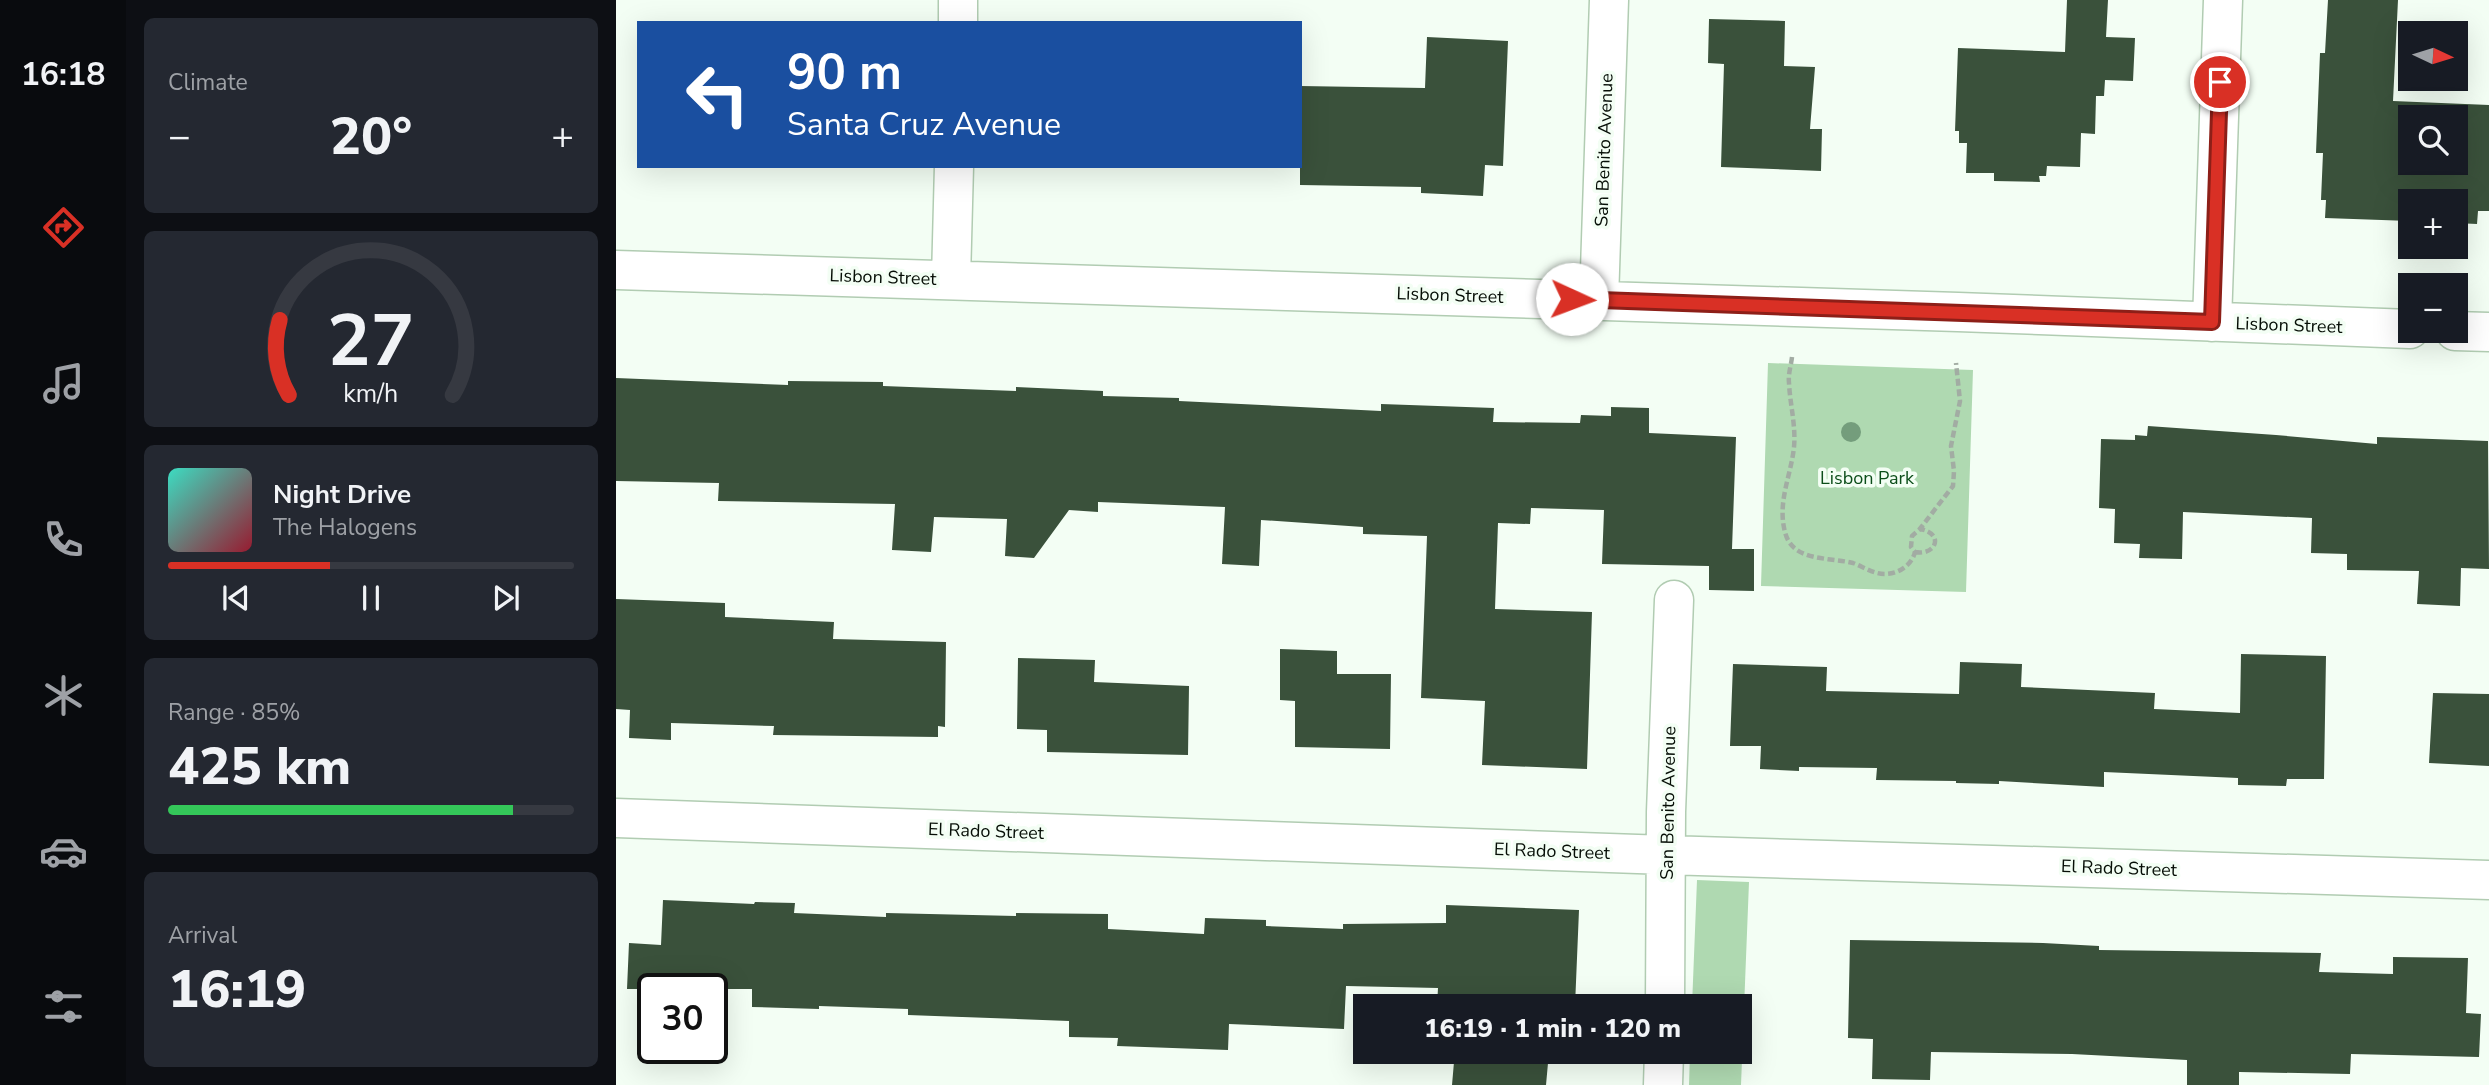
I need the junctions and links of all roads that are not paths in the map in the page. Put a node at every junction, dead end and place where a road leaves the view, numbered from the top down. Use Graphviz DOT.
graph roads {
  1 [pos="958,0"];
  2 [pos="1609,0"];
  3 [pos="2223,0"];
  4 [pos="958,21"];
  5 [pos="954,168"];
  6 [pos="616,270"];
  7 [pos="951,279"];
  8 [pos="1599,300"];
  9 [pos="2212,322"];
  10 [pos="2398,329"];
  11 [pos="2468,331"];
  12 [pos="2489,332"];
  13 [pos="1674,600"];
  14 [pos="616,818"];
  15 [pos="1667,855"];
  16 [pos="2489,880"];
  17 [pos="1665,994"];
  18 [pos="1664,1064"];
  19 [pos="1663,1085"];
  1 -- 4 [label="street"];
  2 -- 8 [label="street, San Benito Avenue"];
  3 -- 9 [label="street"];
  5 -- 7 [label="street"];
  6 -- 7 [label="street, Lisbon Street"];
  7 -- 8 [label="street, Lisbon Street"];
  8 -- 9 [label="street, Lisbon Street"];
  9 -- 10 [label="street, Lisbon Street"];
  11 -- 12 [label="street"];
  13 -- 15 [label="street, San Benito Avenue"];
  14 -- 15 [label="street, El Rado Street"];
  15 -- 16 [label="street, El Rado Street"];
  15 -- 17 [label="street, San Benito Avenue"];
  18 -- 19 [label="street"];
}
